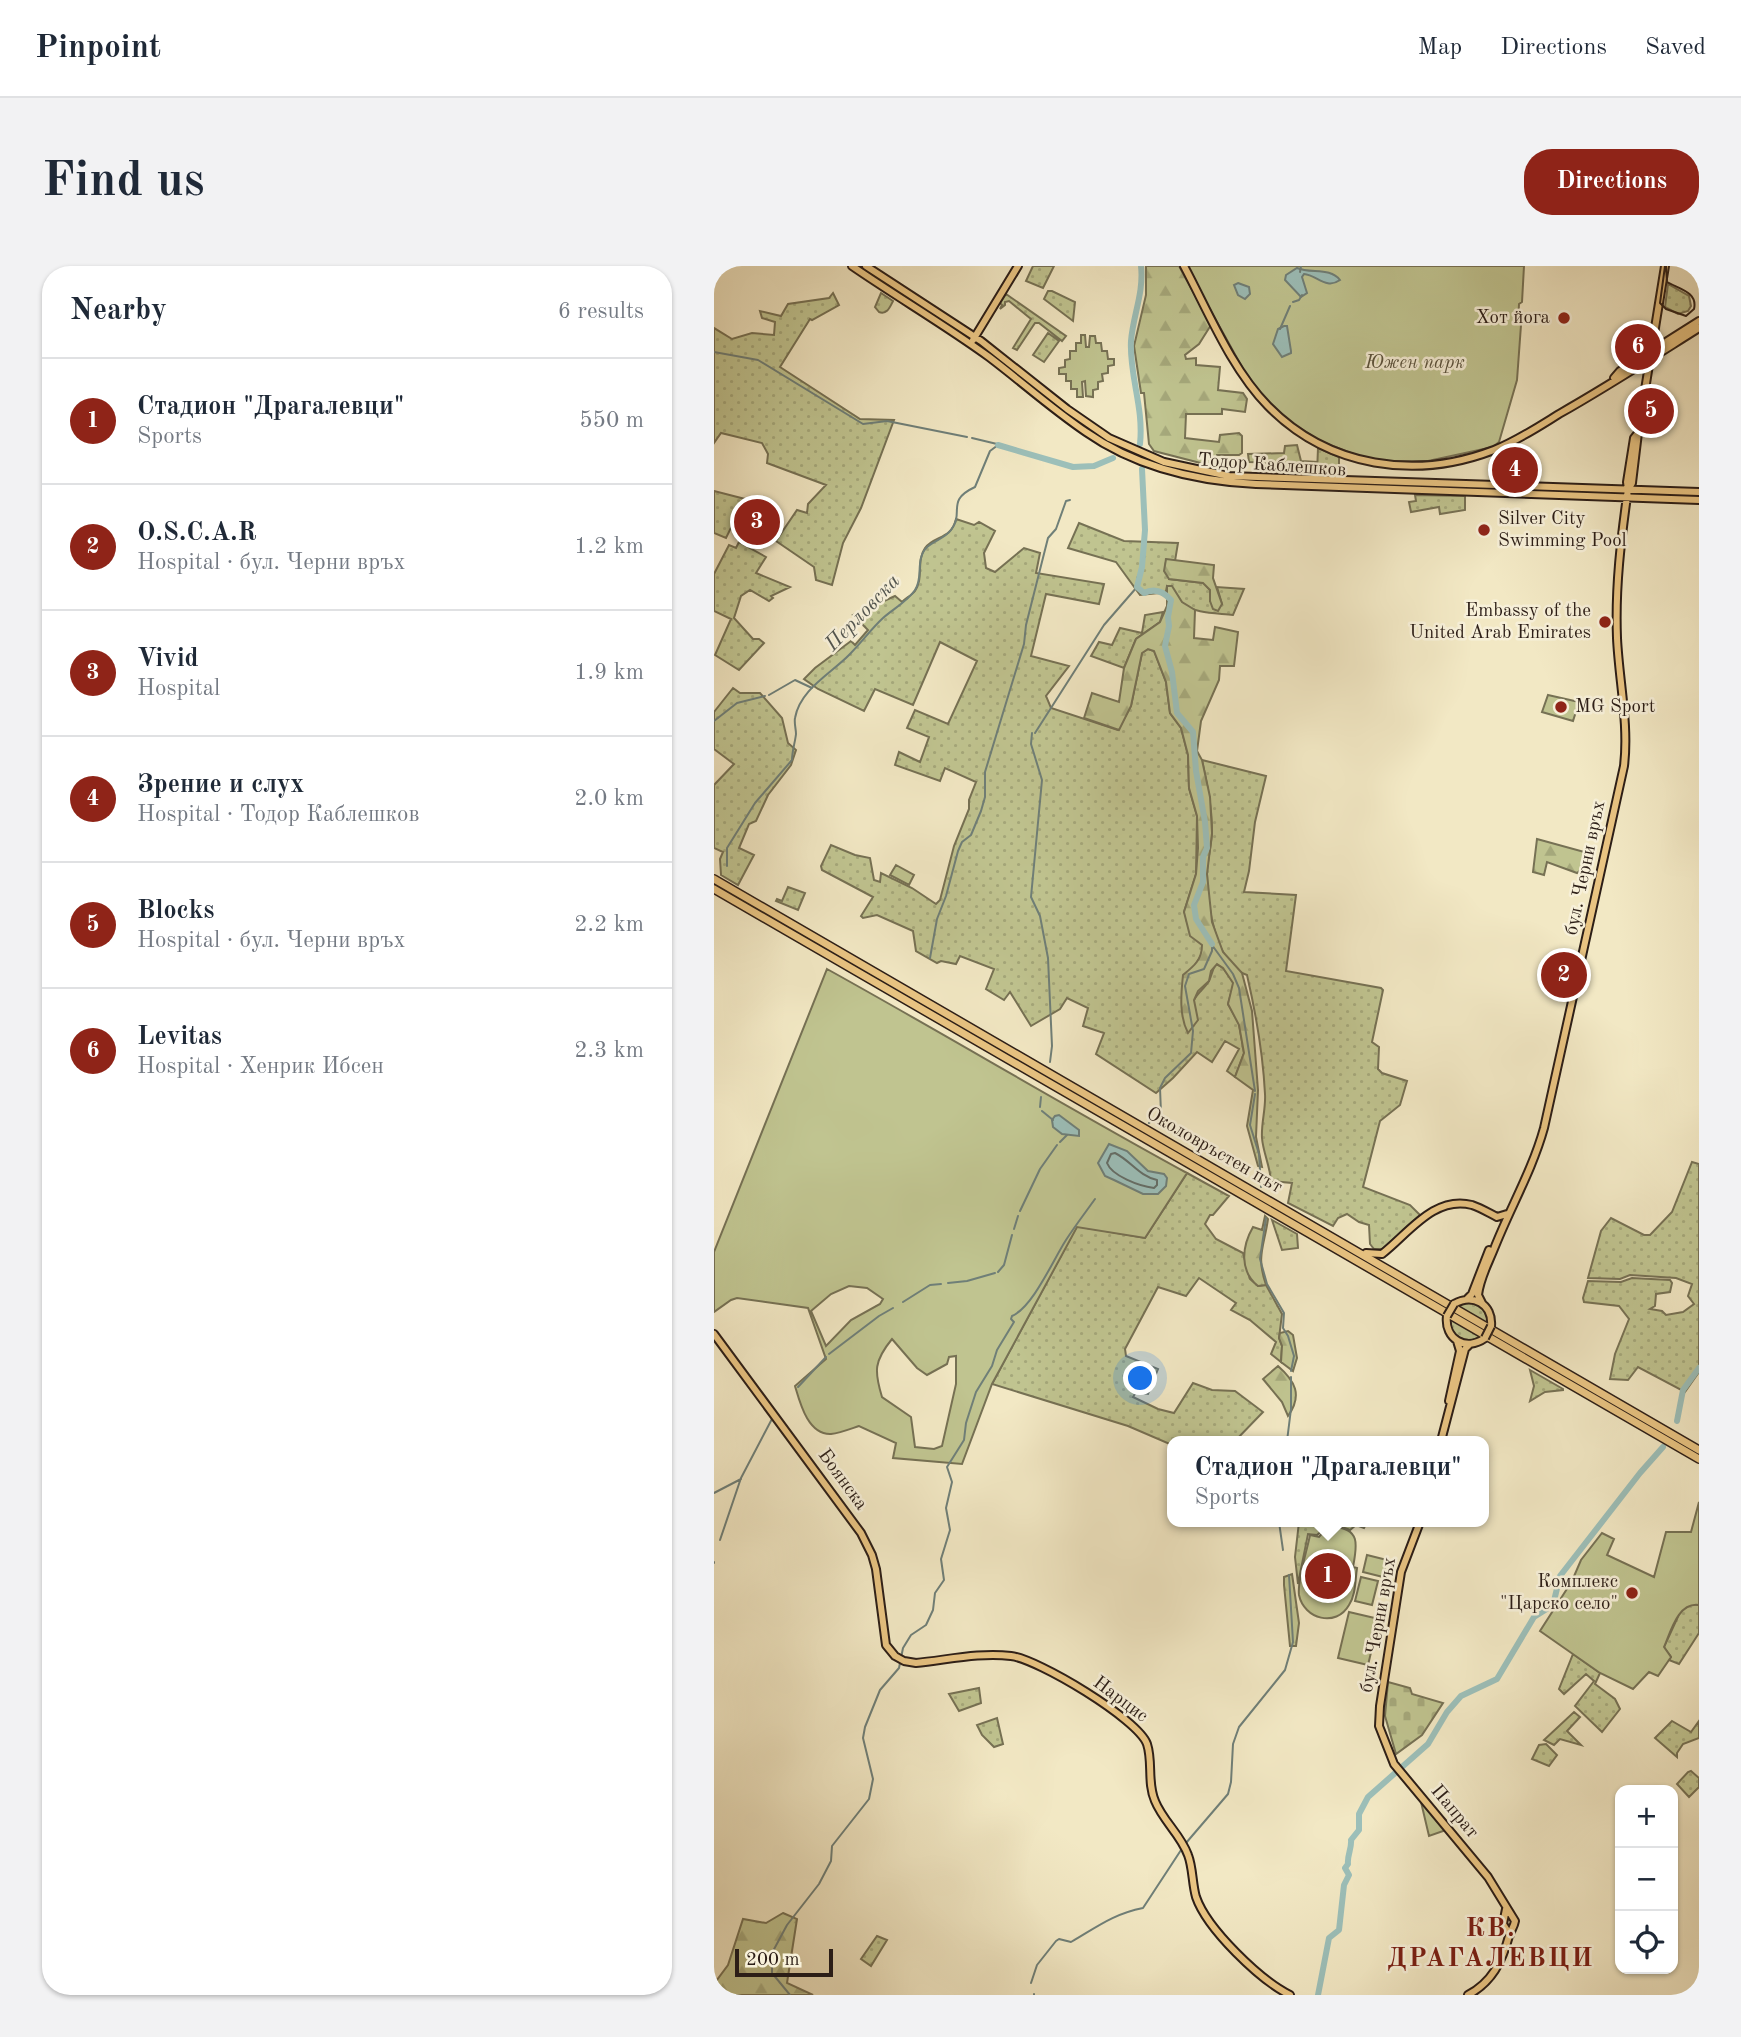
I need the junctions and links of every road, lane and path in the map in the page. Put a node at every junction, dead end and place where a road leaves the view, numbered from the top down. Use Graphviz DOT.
graph roads {
  1 [pos="852,266"];
  2 [pos="866,266"];
  3 [pos="1018,266"];
  4 [pos="1184,266"];
  5 [pos="1665,266"];
  6 [pos="1699,321"];
  7 [pos="1699,328"];
  8 [pos="1654,334"];
  9 [pos="974,337"];
  10 [pos="1669,341"];
  11 [pos="971,345"];
  12 [pos="1651,355"];
  13 [pos="1699,492"];
  14 [pos="1628,493"];
  15 [pos="1699,500"];
  16 [pos="717,878"];
  17 [pos="714,889"];
  18 [pos="821,941"];
  19 [pos="848,951"];
  20 [pos="862,959"];
  21 [pos="884,978"];
  22 [pos="1054,1077"];
  23 [pos="1075,1084"];
  24 [pos="1087,1091"];
  25 [pos="1101,1105"];
  26 [pos="1281,1204"];
  27 [pos="1256,1209"];
  28 [pos="1511,1210"];
  29 [pos="1276,1214"];
  30 [pos="1287,1216"];
  31 [pos="1299,1232"];
  32 [pos="1325,1233"];
  33 [pos="1336,1237"];
  34 [pos="1496,1240"];
  35 [pos="1366,1253"];
  36 [pos="1467,1299"];
  37 [pos="1482,1303"];
  38 [pos="714,1334"];
  39 [pos="1457,1341"];
  40 [pos="1470,1345"];
  41 [pos="1612,1404"];
  42 [pos="1635,1408"];
  43 [pos="1645,1413"];
  44 [pos="1447,1416"];
  45 [pos="1627,1422"];
  46 [pos="1662,1428"];
  47 [pos="1442,1436"];
  48 [pos="1669,1447"];
  49 [pos="1698,1455"];
  50 [pos="1418,1527"];
  51 [pos="904,1661"];
  52 [pos="1382,1735"];
  53 [pos="1290,1995"];
  54 [pos="1468,1995"];
  1 -- 11 [label="main road, Тодор Каблешков"];
  2 -- 9 [label="main road, Тодор Каблешков"];
  3 -- 9 [label="main road"];
  4 -- 12 [label="main road"];
  5 -- 8 [label="main road, бул. Черни връх"];
  6 -- 10 [label="main road"];
  7 -- 12 [label="main road"];
  8 -- 10 [label="main road"];
  8 -- 12 [label="main road, бул. Черни връх"];
  9 -- 11 [label="main road"];
  9 -- 14 [label="main road, Тодор Каблешков"];
  10 -- 12 [label="main road"];
  11 -- 14 [label="main road, Тодор Каблешков"];
  12 -- 14 [label="main road, бул. Черни връх"];
  13 -- 14 [label="main road"];
  14 -- 15 [label="main road"];
  14 -- 28 [label="main road, бул. Черни връх"];
  16 -- 18 [label="highway, Околовръстен път"];
  17 -- 29 [label="highway, Околовръстен път"];
  18 -- 19 [label="highway"];
  18 -- 21 [label="highway, Околовръстен път"];
  20 -- 21 [label="highway"];
  21 -- 22 [label="highway, Околовръстен път"];
  22 -- 23 [label="highway"];
  22 -- 25 [label="highway, Околовръстен път"];
  24 -- 25 [label="highway"];
  25 -- 30 [label="highway, Околовръстен път"];
  26 -- 30 [label="highway"];
  27 -- 29 [label="highway"];
  28 -- 34 [label="main road, бул. Черни връх"];
  28 -- 35 [label="main road"];
  29 -- 30 [label="highway, Околовръстен път"];
  30 -- 31 [label="highway"];
  30 -- 32 [label="highway, Околовръстен път"];
  30 -- 41 [label="highway, Околовръстен път"];
  32 -- 33 [label="highway"];
  32 -- 41 [label="highway, Околовръстен път"];
  34 -- 36 [label="main road, бул. Черни връх"];
  34 -- 37 [label="main road, бул. Черни връх"];
  36 -- 37 [label="main road"];
  36 -- 39 [label="main road, bridge"];
  37 -- 40 [label="main road, bridge"];
  38 -- 51 [label="main road, Боянска"];
  39 -- 40 [label="main road"];
  39 -- 44 [label="main road"];
  40 -- 44 [label="main road"];
  41 -- 42 [label="highway"];
  41 -- 45 [label="highway"];
  41 -- 46 [label="highway, Околовръстен път"];
  41 -- 49 [label="highway, Околовръстен път"];
  43 -- 46 [label="highway"];
  44 -- 47 [label="main road"];
  46 -- 49 [label="highway, Околовръстен път"];
  48 -- 49 [label="highway"];
  50 -- 52 [label="main road, бул. Черни връх"];
  51 -- 53 [label="main road, Нарцис"];
  52 -- 54 [label="main road, Папрат"];
}
